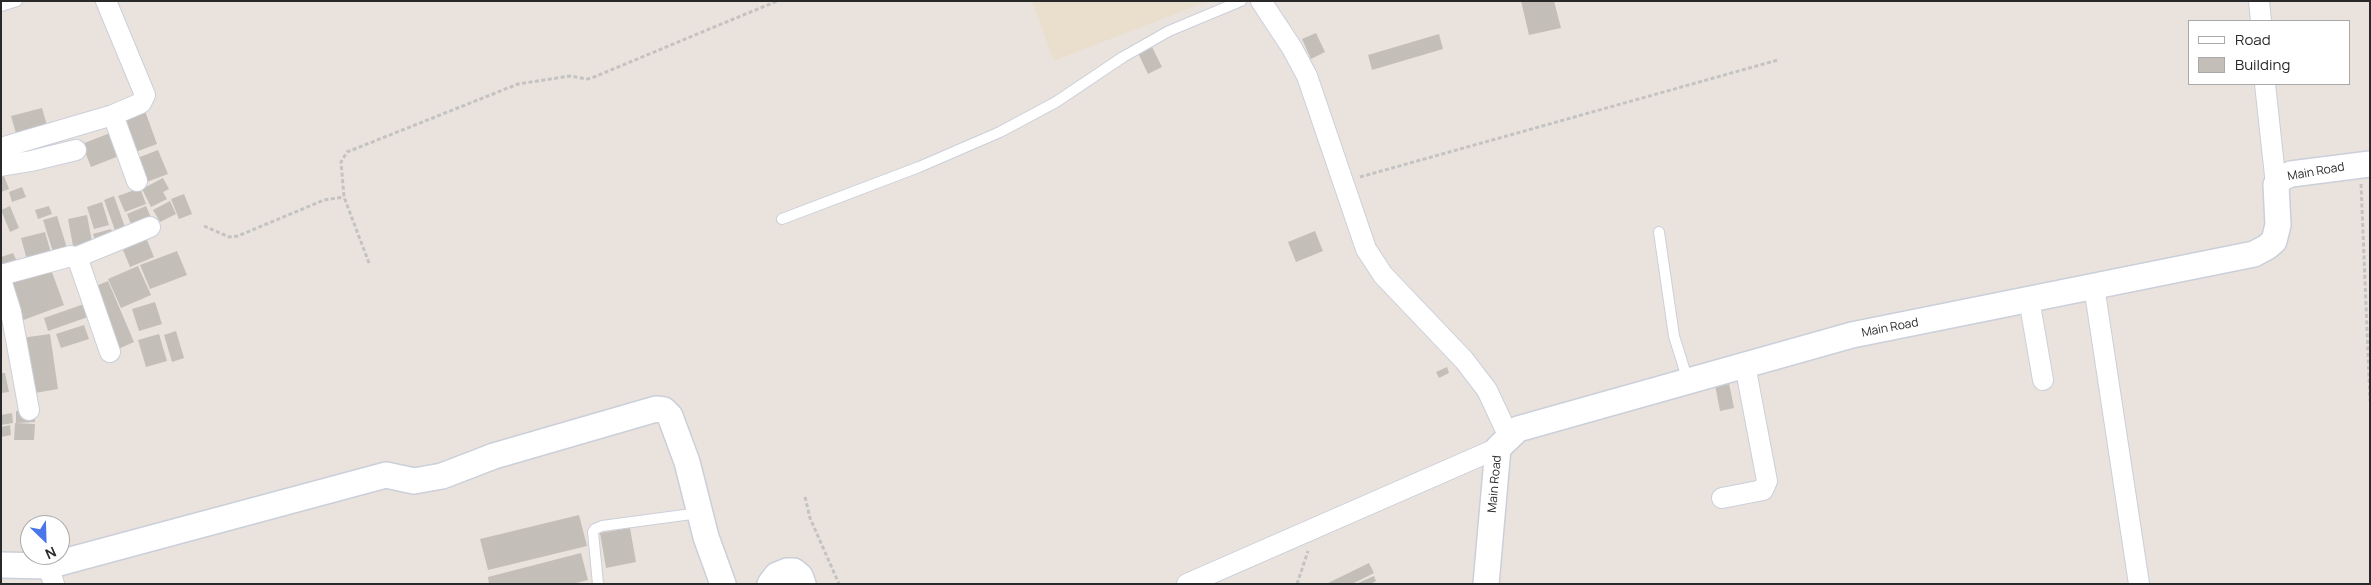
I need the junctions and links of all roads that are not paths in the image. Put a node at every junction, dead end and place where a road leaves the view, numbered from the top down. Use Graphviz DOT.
graph roads {
  1 [pos="16,1"];
  2 [pos="106,1"];
  3 [pos="1241,1"];
  4 [pos="1261,1"];
  5 [pos="2260,1"];
  6 [pos="1,6"];
  7 [pos="2261,20"];
  8 [pos="2265,85"];
  9 [pos="113,115"];
  10 [pos="1,148"];
  11 [pos="76,150"];
  12 [pos="2365,164"];
  13 [pos="1,166"];
  14 [pos="137,181"];
  15 [pos="2276,185"];
  16 [pos="782,219"];
  17 [pos="150,227"];
  18 [pos="1659,232"];
  19 [pos="77,257"];
  20 [pos="1,274"];
  21 [pos="1,283"];
  22 [pos="2094,286"];
  23 [pos="2029,299"];
  24 [pos="110,352"];
  25 [pos="1745,365"];
  26 [pos="2044,380"];
  27 [pos="1688,382"];
  28 [pos="29,410"];
  29 [pos="1504,443"];
  30 [pos="1722,498"];
  31 [pos="700,513"];
  32 [pos="1,565"];
  33 [pos="51,575"];
  34 [pos="598,584"];
  35 [pos="723,584"];
  36 [pos="770,584"];
  37 [pos="804,584"];
  38 [pos="1187,584"];
  39 [pos="1486,584"];
  40 [pos="2139,584"];
  1 -- 6 [label="lane"];
  2 -- 9 [label="street"];
  3 -- 16 [label="lane"];
  4 -- 29 [label="street"];
  5 -- 7 [label="street"];
  8 -- 15 [label="street"];
  9 -- 10 [label="street"];
  9 -- 14 [label="street"];
  11 -- 13 [label="street"];
  12 -- 15 [label="street, Main Road"];
  15 -- 22 [label="street, Main Road"];
  17 -- 19 [label="street"];
  18 -- 27 [label="lane"];
  19 -- 20 [label="street"];
  19 -- 24 [label="street"];
  21 -- 28 [label="street"];
  22 -- 23 [label="street, Main Road"];
  22 -- 40 [label="street"];
  23 -- 25 [label="street, Main Road"];
  23 -- 26 [label="street"];
  25 -- 27 [label="street, Main Road"];
  25 -- 30 [label="street"];
  27 -- 29 [label="street, Main Road"];
  29 -- 38 [label="street"];
  29 -- 39 [label="street, Main Road"];
  31 -- 33 [label="street"];
  31 -- 34 [label="lane"];
  31 -- 35 [label="street"];
  32 -- 33 [label="street"];
  36 -- 37 [label="street"];
}
